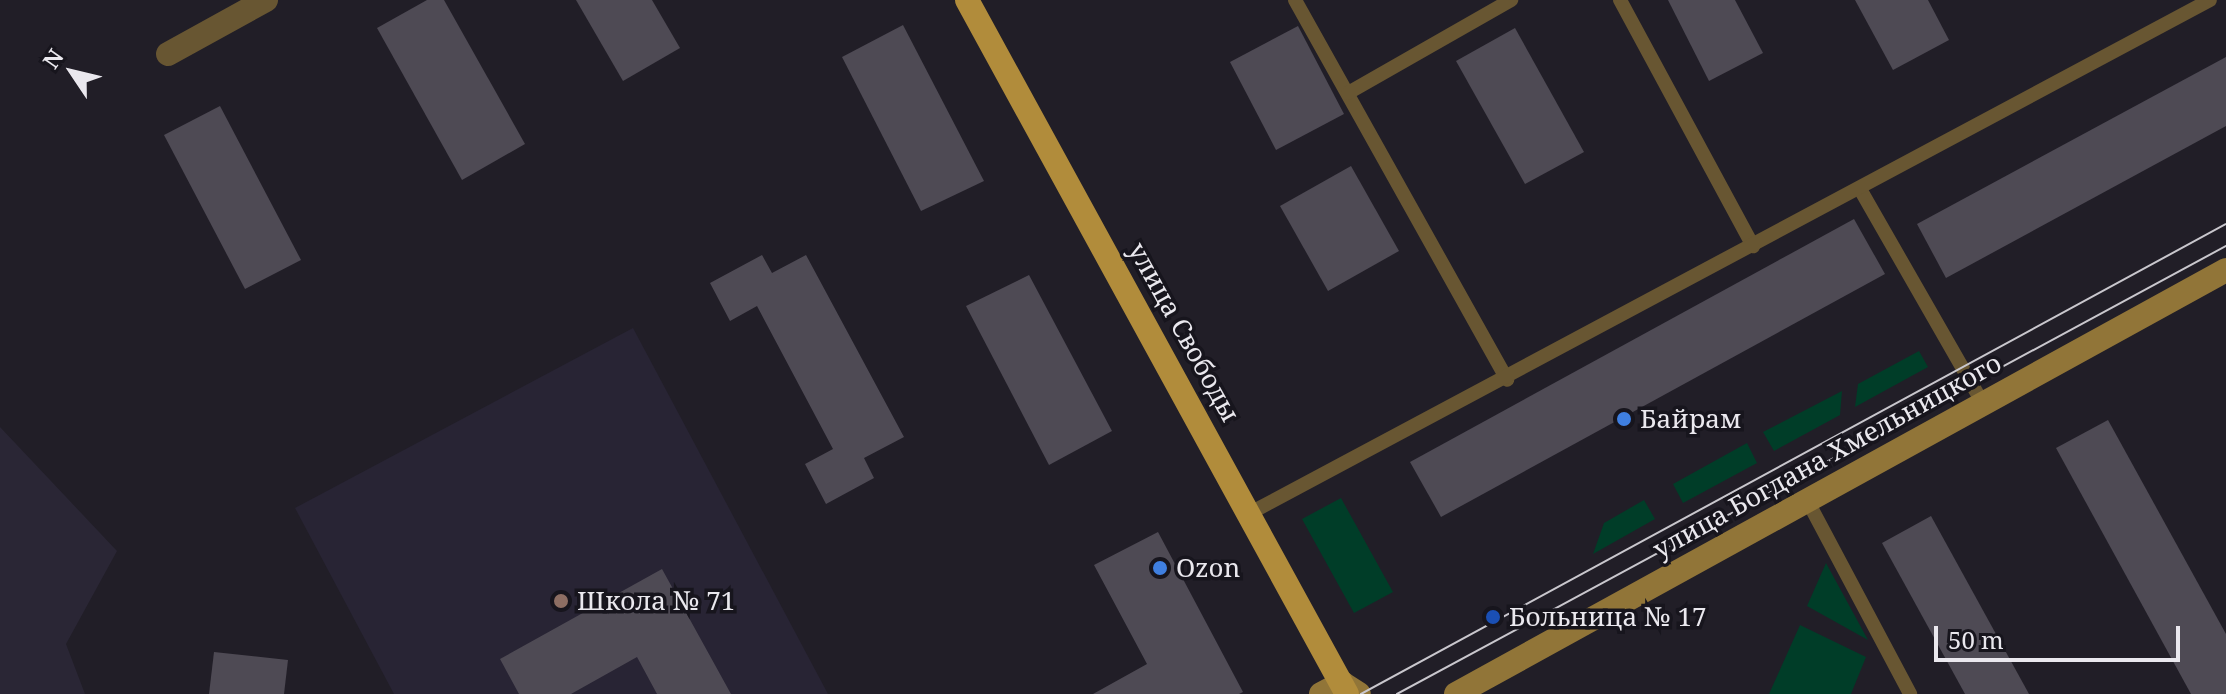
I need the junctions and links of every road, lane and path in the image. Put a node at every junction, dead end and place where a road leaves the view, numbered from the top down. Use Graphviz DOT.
graph roads {
  1 [pos="266,0"];
  2 [pos="967,0"];
  3 [pos="1295,0"];
  4 [pos="1511,0"];
  5 [pos="1620,0"];
  6 [pos="2210,0"];
  7 [pos="168,54"];
  8 [pos="1348,93"];
  9 [pos="1860,189"];
  10 [pos="1753,246"];
  11 [pos="2226,270"];
  12 [pos="1507,380"];
  13 [pos="1982,402"];
  14 [pos="1806,498"];
  15 [pos="1252,512"];
  16 [pos="1342,691"];
  17 [pos="1456,694"];
  18 [pos="1910,694"];
  1 -- 7 [label="street"];
  2 -- 15 [label="main road, улица Свободы"];
  3 -- 8 [label="lane"];
  4 -- 8 [label="lane"];
  5 -- 10 [label="lane"];
  6 -- 9 [label="lane"];
  8 -- 12 [label="lane"];
  9 -- 10 [label="lane"];
  9 -- 13 [label="lane"];
  10 -- 12 [label="lane"];
  11 -- 13 [label="main road, улица Богдана Хмельницкого"];
  12 -- 15 [label="lane"];
  13 -- 14 [label="main road, улица Богдана Хмельницкого"];
  14 -- 17 [label="main road, улица Богдана Хмельницкого"];
  14 -- 18 [label="lane"];
  15 -- 16 [label="main road, улица Свободы"];
}
